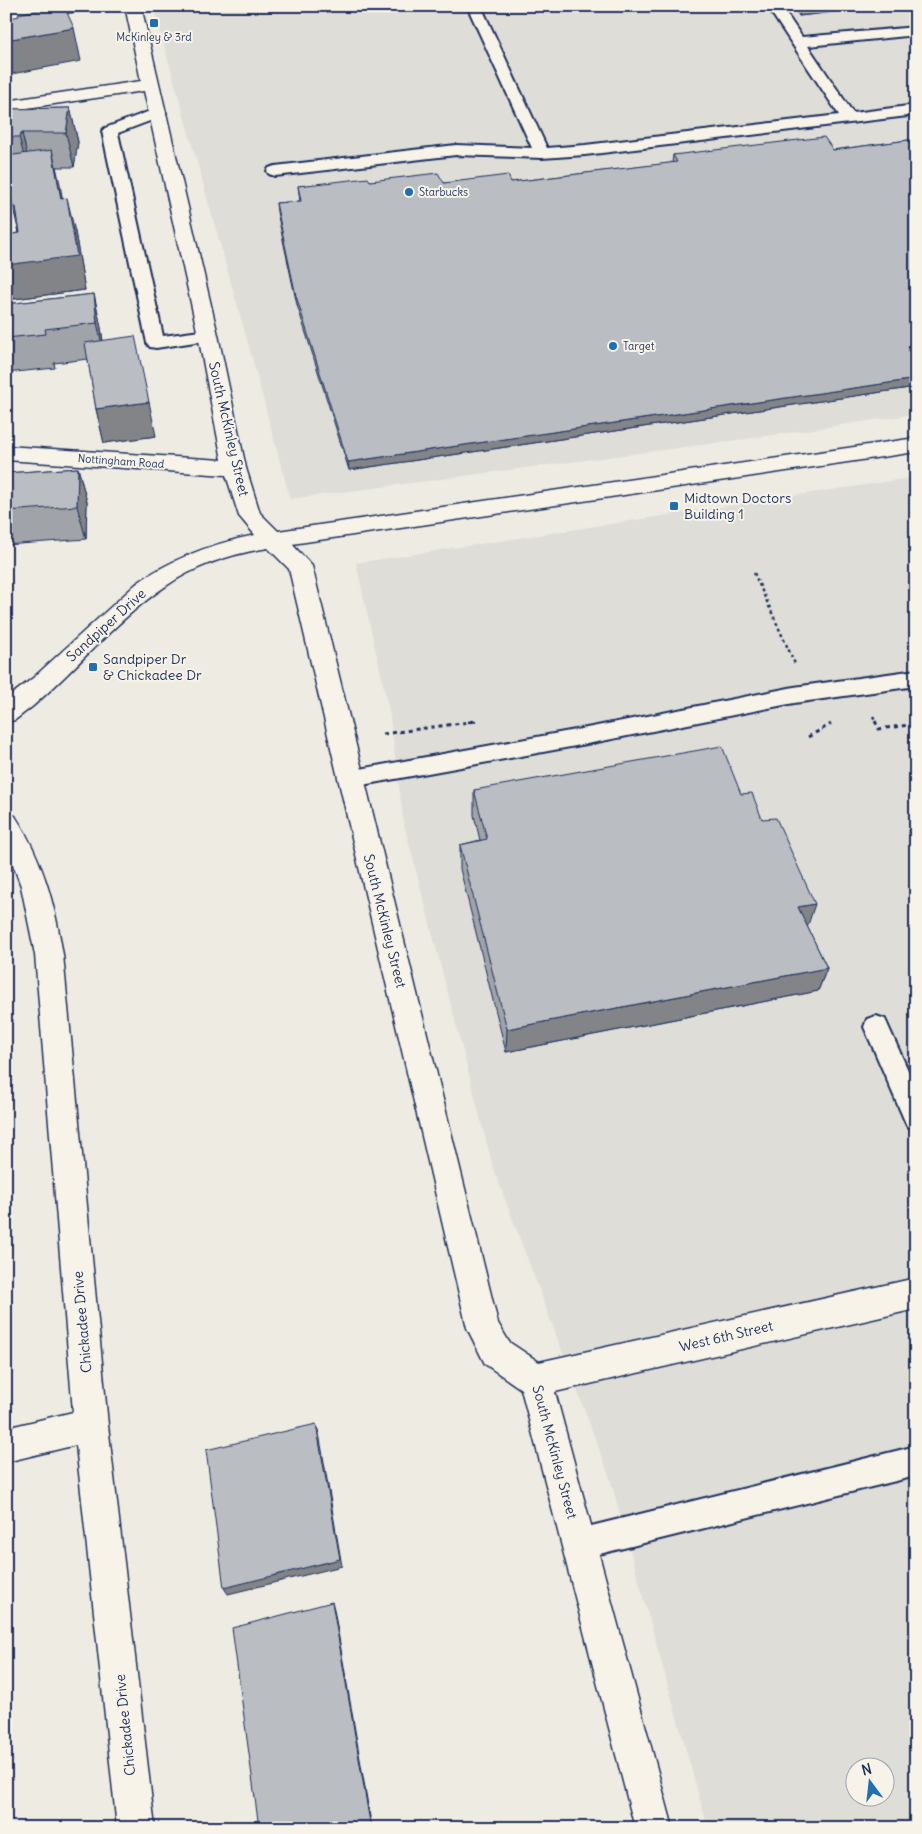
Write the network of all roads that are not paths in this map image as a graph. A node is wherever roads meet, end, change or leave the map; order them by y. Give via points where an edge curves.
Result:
1 (80, 6) edge
2 (133, 6) edge
3 (474, 6) edge
4 (774, 6) edge
5 (6, 14) edge
6 (916, 31) edge
7 (799, 42) junction
8 (150, 85) junction
9 (6, 106) edge
10 (916, 110) edge
11 (158, 113) junction
12 (849, 118) junction
13 (542, 153) junction
14 (275, 171) dead end
15 (208, 335) junction
16 (916, 445) edge
17 (6, 454) edge
18 (235, 468) junction
19 (274, 539) junction
20 (916, 678) edge
21 (6, 713) edge
22 (350, 778) junction
23 (6, 823) edge
24 (876, 1026) dead end
25 (916, 1118) edge
26 (916, 1293) edge
27 (535, 1378) junction
28 (91, 1424) junction
29 (6, 1445) edge
30 (916, 1461) edge
31 (579, 1544) junction
32 (136, 1828) edge
33 (654, 1828) edge

1 - 5 street
2 - 8 street, South McKinley Street
3 - 13 lane
4 - 7 lane
6 - 7 lane
7 - 12 lane
8 - 9 street
8 - 11 street, South McKinley Street
10 - 12 lane
11 - 15 street, South McKinley Street
11 - 15 lane via 110,131 156,343
12 - 13 lane
13 - 14 lane via 456,150
15 - 18 street, South McKinley Street
16 - 19 street, Sandpiper Drive
17 - 18 street, Nottingham Road
18 - 19 street, South McKinley Street via 250,516
19 - 21 street, Sandpiper Drive via 221,550 145,589
19 - 22 street, South McKinley Street via 300,566
20 - 22 lane via 748,702 512,750
22 - 27 street, South McKinley Street via 483,1328 497,1353
23 - 28 street, Chickadee Drive via 31,874 49,955
24 - 25 lane
26 - 27 street, West 6th Street
27 - 31 street, South McKinley Street
28 - 29 street
28 - 32 street, Chickadee Drive
30 - 31 lane
31 - 33 street, South McKinley Street

